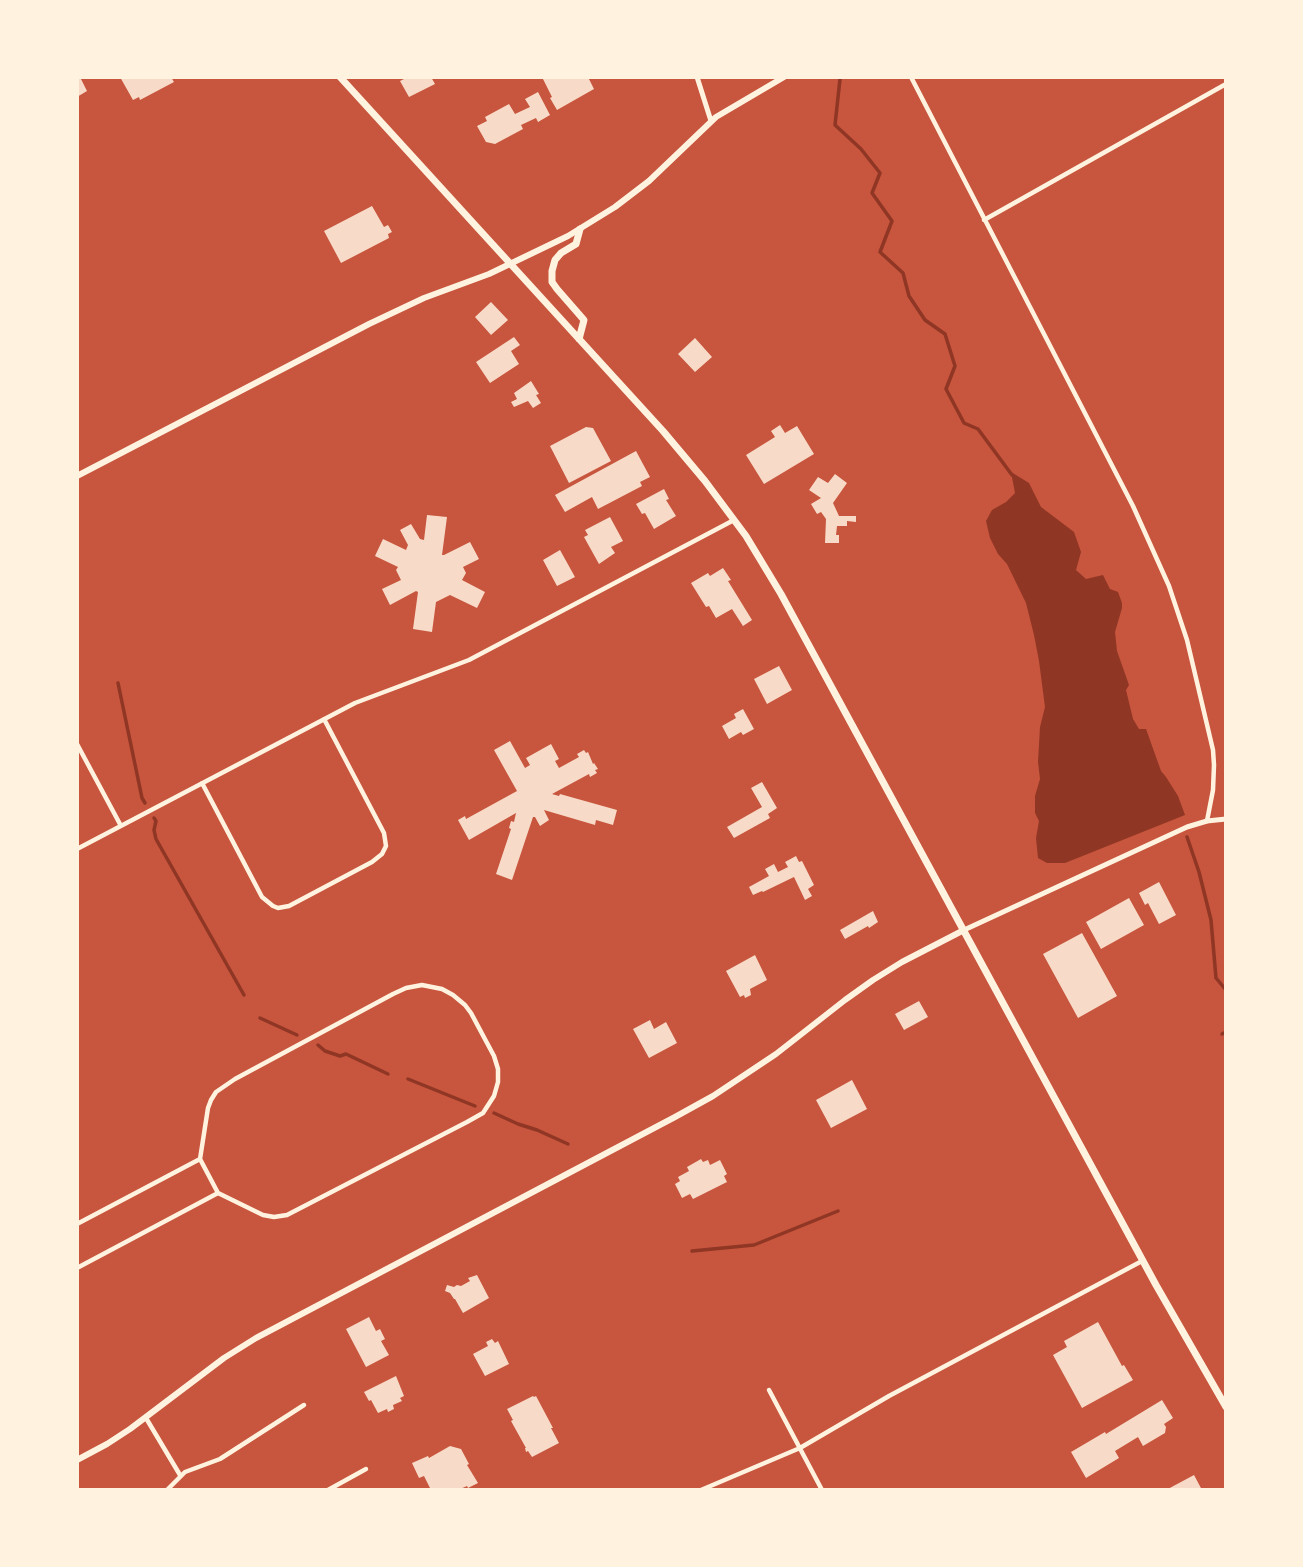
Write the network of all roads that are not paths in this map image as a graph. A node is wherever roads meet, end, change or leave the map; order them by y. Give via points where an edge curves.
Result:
1 (340, 77) edge
2 (697, 77) edge
3 (784, 77) edge
4 (911, 77) edge
5 (1226, 84) edge
6 (711, 121) junction
7 (984, 220) junction
8 (580, 229) junction
9 (511, 264) junction
10 (579, 340) junction
11 (77, 476) edge
12 (734, 519) junction
13 (324, 719) junction
14 (77, 744) edge
15 (202, 783) junction
16 (1226, 819) edge
17 (1207, 821) junction
18 (121, 826) junction
19 (77, 849) edge
20 (964, 930) junction
21 (200, 1159) junction
22 (218, 1193) junction
23 (77, 1224) edge
24 (1143, 1261) junction
25 (77, 1268) edge
26 (769, 1390) dead end
27 (304, 1405) dead end
28 (1226, 1406) edge
29 (146, 1418) junction
30 (800, 1448) junction
31 (77, 1460) edge
32 (366, 1469) dead end
33 (180, 1475) junction
34 (167, 1490) edge
35 (328, 1490) edge
36 (701, 1490) edge
37 (822, 1490) edge

1 - 9 main road
2 - 6 street
3 - 6 main road
4 - 7 street
5 - 7 street
6 - 8 main road via 649,181
7 - 17 street via 1133,506 1169,586 1213,750
8 - 9 main road
8 - 10 main road via 576,244 561,253 552,271 556,289 584,320
9 - 10 main road
9 - 11 main road via 387,315
10 - 12 main road via 680,450
12 - 13 street via 469,660
12 - 20 main road via 781,594
13 - 15 street
13 - 15 street via 386,838 386,846 382,854 289,906 269,904 259,892
14 - 18 street
15 - 18 street
16 - 17 street
17 - 20 street
18 - 19 street
20 - 24 main road
20 - 29 main road via 873,981 713,1096 256,1338
21 - 22 street
21 - 22 street via 209,1104 220,1089 400,991 422,985 446,990 465,1004 479,1027 494,1056 498,1076 494,1096 480,1115 287,1215 263,1215
21 - 23 street
22 - 25 street
24 - 28 main road
24 - 30 street
26 - 30 street
27 - 33 street via 226,1455
29 - 31 main road
29 - 33 street
30 - 36 street
30 - 37 street
32 - 35 street
33 - 34 street

